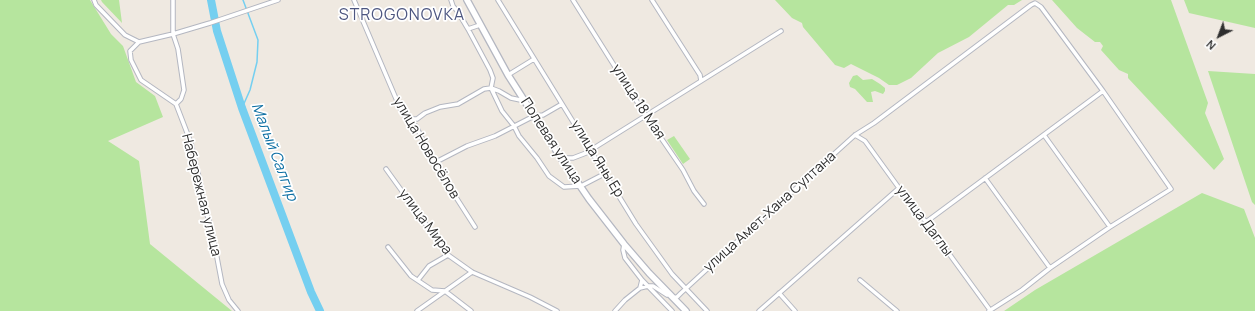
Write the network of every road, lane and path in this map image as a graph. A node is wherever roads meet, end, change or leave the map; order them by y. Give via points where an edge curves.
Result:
1 (94, 0) edge
2 (173, 0) edge
3 (278, 0) edge
4 (354, 0) edge
5 (451, 0) edge
6 (467, 0) edge
7 (498, 0) edge
8 (573, 0) edge
9 (652, 0) edge
10 (480, 25) junction
11 (468, 29) junction
12 (781, 31) dead end
13 (174, 34) junction
14 (139, 42) junction
15 (534, 59) junction
16 (508, 75) junction
17 (701, 81) junction
18 (491, 88) junction
19 (1103, 90) junction
20 (525, 101) junction
21 (176, 104) junction
22 (562, 104) junction
23 (534, 116) junction
24 (646, 116) junction
25 (408, 119) junction
26 (417, 119) junction
27 (416, 126) junction
28 (514, 126) junction
29 (855, 135) junction
30 (1044, 135) junction
31 (591, 149) junction
32 (561, 158) junction
33 (434, 163) junction
34 (386, 169) dead end
35 (606, 173) junction
36 (985, 178) junction
37 (581, 186) junction
38 (899, 188) junction
39 (704, 204) dead end
40 (926, 222) junction
41 (475, 227) dead end
42 (1110, 227) junction
43 (624, 244) junction
44 (388, 247) dead end
45 (448, 255) junction
46 (1050, 268) junction
47 (472, 272) junction
48 (418, 280) junction
49 (642, 280) junction
50 (860, 280) dead end
51 (648, 286) junction
52 (640, 288) junction
53 (686, 289) junction
54 (445, 291) junction
55 (779, 293) junction
56 (673, 298) junction
57 (238, 311) edge
58 (417, 311) edge
59 (471, 311) edge
60 (557, 311) edge
61 (615, 311) edge
62 (672, 311) edge
63 (686, 311) edge
64 (707, 311) edge
65 (759, 311) edge
66 (795, 311) edge
67 (897, 311) edge
68 (989, 311) edge

1 - 14 street via 125,35
2 - 13 street
3 - 13 street
4 - 25 street, улица Новосёлов via 400,108
5 - 11 street
6 - 10 main road, Полевая улица
7 - 15 street, улица Яны Ер
8 - 24 street, улица 18 Мая
9 - 17 street via 700,75
10 - 11 street
10 - 16 main road, Полевая улица
11 - 18 street via 490,70
12 - 17 street
13 - 14 street
13 - 21 street via 184,90
14 - 21 street via 130,51 131,60 141,80
15 - 16 street
15 - 22 street, улица Яны Ер
16 - 20 main road, Полевая улица
17 - 24 street
18 - 20 street via 511,98
18 - 26 street via 484,89 458,104 425,113
18 - 28 street via 502,111
19 - 29 street, улица Амет-Хана Султана via 1041,7 1035,3
19 - 30 street
19 - 42 street via 1171,189
20 - 23 main road, Полевая улица
21 - 57 street, Набережная улица via 191,143 220,275 229,300
22 - 23 street via 543,115
22 - 31 street, улица Яны Ер
23 - 28 street
23 - 32 main road, Полевая улица
24 - 31 street
24 - 39 street, улица 18 Мая
25 - 26 street
25 - 27 street, улица Новосёлов
26 - 27 street
27 - 33 street, улица Новосёлов
28 - 33 street
28 - 37 street via 518,136 549,176 564,187
29 - 38 street, улица Даглы via 866,141
29 - 53 street, улица Амет-Хана Султана
30 - 36 street
30 - 42 street
31 - 32 street via 580,156
31 - 35 street, улица Яны Ер
32 - 37 main road, Полевая улица
33 - 41 street, улица Новосёлов
34 - 45 street, улица Мира
35 - 37 street
35 - 53 street, улица Яны Ер via 636,224
36 - 40 street
36 - 46 street
37 - 43 main road, Полевая улица
38 - 40 street, улица Даглы
38 - 55 street
40 - 68 street, улица Даглы
42 - 46 street
43 - 49 street via 625,258
43 - 56 main road, Полевая улица
44 - 48 street via 411,276
45 - 47 street, улица Мира
45 - 48 street via 429,266
46 - 68 street
47 - 54 street
47 - 60 street, улица Мира
48 - 54 street via 432,290
49 - 51 street
49 - 52 street
50 - 67 street
51 - 52 street
51 - 56 street via 653,286
51 - 62 street
52 - 61 street
53 - 56 street, улица Амет-Хана Султана
53 - 64 street, улица Яны Ер
54 - 58 street
54 - 59 street
55 - 65 street
55 - 66 street
56 - 63 main road, Полевая улица

